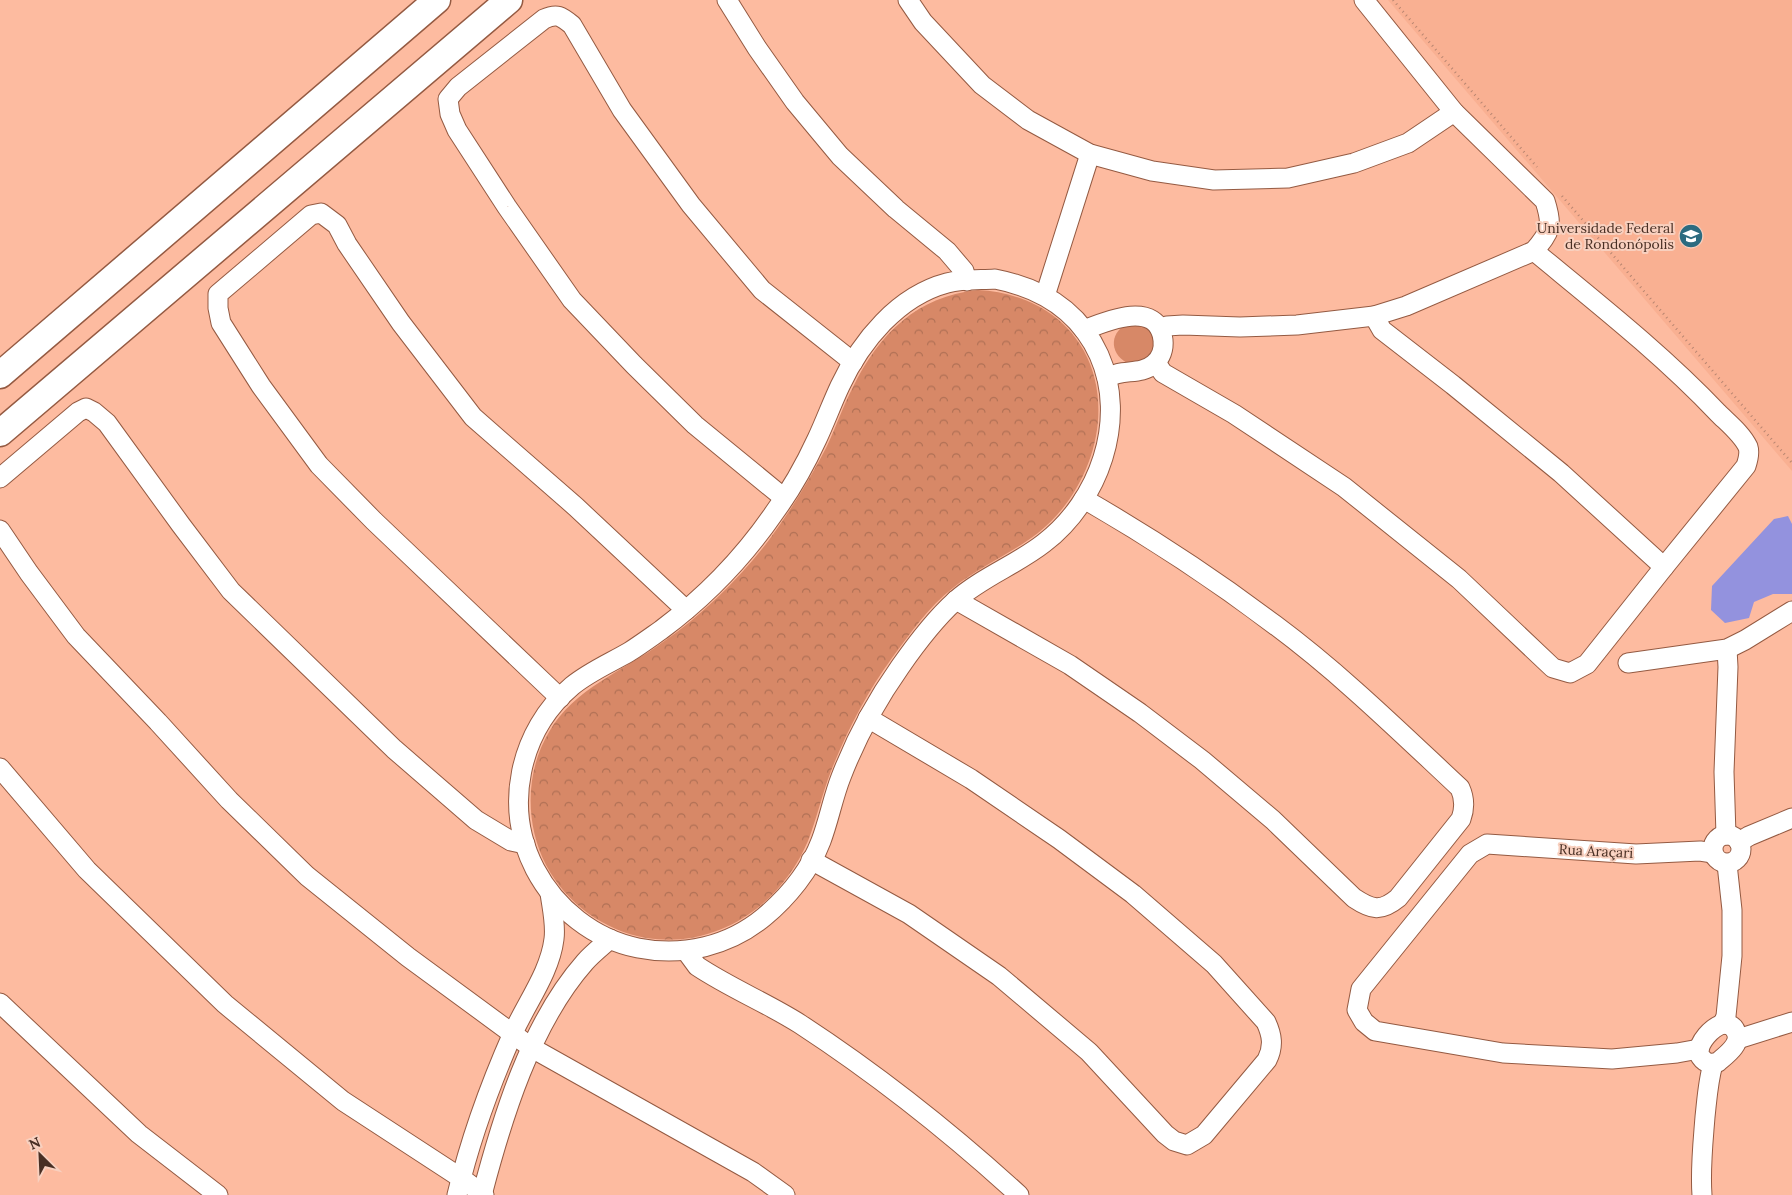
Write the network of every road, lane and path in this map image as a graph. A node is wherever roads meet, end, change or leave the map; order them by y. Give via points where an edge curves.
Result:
1 (437, 0) edge
2 (509, 0) edge
3 (727, 0) edge
4 (908, 0) edge
5 (1364, 0) edge
6 (1393, 0) edge
7 (1454, 112) junction
8 (1090, 154) junction
9 (1541, 172) dead end
10 (1560, 194) dead end
11 (1534, 251) junction
12 (967, 281) junction
13 (1045, 296) junction
14 (1374, 316) junction
15 (1160, 329) junction
16 (1084, 330) junction
17 (852, 362) junction
18 (1156, 363) junction
19 (0, 375) edge
20 (1107, 378) junction
21 (0, 433) edge
22 (1792, 463) edge
23 (0, 478) edge
24 (784, 498) junction
25 (1084, 499) junction
26 (0, 530) edge
27 (1664, 567) junction
28 (956, 600) junction
29 (686, 610) junction
30 (1792, 611) edge
31 (1727, 649) junction
32 (1628, 663) dead end
33 (560, 698) junction
34 (868, 718) junction
35 (0, 768) edge
36 (1792, 818) edge
37 (1732, 839) junction
38 (525, 844) junction
39 (1720, 858) junction
40 (811, 860) junction
41 (550, 893) junction
42 (610, 939) junction
43 (686, 950) junction
44 (0, 1003) edge
45 (1792, 1022) edge
46 (1723, 1024) junction
47 (513, 1033) junction
48 (1738, 1039) junction
49 (532, 1048) junction
50 (1699, 1049) junction
51 (1714, 1064) junction
52 (459, 1186) edge
53 (218, 1195) edge
54 (482, 1195) edge
55 (785, 1195) edge
56 (1019, 1195) edge
57 (1702, 1195) edge

1 - 19 street
2 - 21 street
3 - 12 street via 790,94 840,156 947,251 964,271
4 - 8 street via 982,86 1028,120
5 - 7 street
6 - 9 path
7 - 8 street via 1408,143 1354,163 1288,178 1214,180 1152,171
7 - 11 street via 1545,201 1550,227
8 - 13 street
10 - 22 path
11 - 14 street via 1406,306
11 - 27 street via 1698,392 1748,448 1746,466
12 - 13 street via 995,279
12 - 17 street via 942,284 910,300 880,326
13 - 16 street via 1073,317
14 - 15 street via 1298,325 1183,325
14 - 27 street via 1382,330 1561,473
15 - 16 street via 1146,318 1121,316
15 - 18 street via 1164,346
16 - 20 street via 1102,361
17 - 24 street via 806,460
17 - 24 street via 762,290 690,206 622,110 572,25 561,17 552,15 544,19 458,87 448,99 457,130 572,300 695,425
18 - 20 street via 1140,371 1121,371
18 - 27 street via 1163,373 1234,414 1344,487 1459,579 1553,668 1570,673 1587,664
20 - 25 street via 1109,432 1098,471
23 - 38 street via 78,412 86,408 94,412 107,423 231,591 381,736 476,820 511,841
24 - 29 street via 735,562
25 - 28 street via 1043,544
25 - 28 street via 1172,552 1276,625 1363,698 1460,788 1464,796 1461,819 1388,906 1365,905 1354,898 1266,814 1140,712 1070,665
26 - 47 street via 76,636 229,800 307,876 408,957
28 - 34 street via 900,668
29 - 33 street via 631,650 575,684
29 - 33 street via 473,417 401,323 337,225 321,212 311,215 218,294 221,323 261,386 319,465 374,522
30 - 31 street
31 - 32 street
31 - 37 street via 1724,772
33 - 38 street via 533,736 521,771 519,808
34 - 40 street via 841,777 821,841
34 - 40 street via 1059,838 1133,894 1214,964 1266,1022 1271,1032 1271,1052 1204,1135 1188,1145 1174,1141 1089,1052 999,976 909,914
35 - 52 street via 86,870 225,1004 343,1101
36 - 37 street via 1749,836
37 - 39 street via 1741,847 1739,856 1732,862
38 - 41 street via 531,862
39 - 46 street via 1732,910 1732,956
39 - 50 street, Rua Araçari via 1700,851 1636,854 1487,844 1470,854 1361,989 1357,1010 1375,1031 1503,1053 1612,1059
40 - 43 street via 792,889 755,924 723,942
41 - 42 street via 577,919
41 - 47 street via 554,938 550,956
42 - 43 street via 647,950
42 - 49 street via 586,961 565,988
43 - 56 street via 697,966 798,1023 880,1078 965,1145
44 - 53 street via 139,1134
45 - 48 street
46 - 48 street via 1732,1026
46 - 50 street via 1703,1040
47 - 49 street
47 - 52 street via 482,1113
48 - 51 street via 1734,1047
49 - 54 street via 504,1121
49 - 55 street via 745,1167
50 - 51 street via 1704,1061
51 - 57 street via 1710,1073 1700,1171
52 - 54 street

